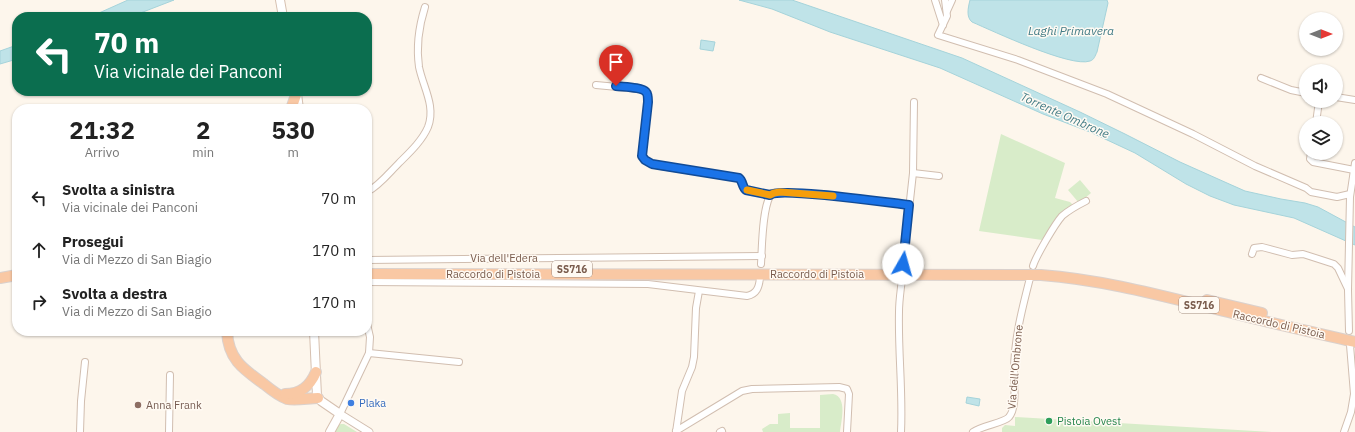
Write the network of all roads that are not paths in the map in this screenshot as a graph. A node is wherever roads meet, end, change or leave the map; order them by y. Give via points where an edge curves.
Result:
1 (280, 0) edge
2 (935, 0) edge
3 (944, 0) edge
4 (952, 0) edge
5 (426, 7) dead end
6 (947, 11) junction
7 (282, 12) edge
8 (943, 25) junction
9 (1261, 78) dead end
10 (596, 85) dead end
11 (1299, 92) edge
12 (1343, 98) edge
13 (1355, 100) edge
14 (914, 102) dead end
15 (1311, 160) edge
16 (1355, 162) edge
17 (1354, 170) junction
18 (913, 173) junction
19 (939, 176) dead end
20 (372, 188) edge
21 (770, 195) junction
22 (1350, 196) junction
23 (1086, 201) dead end
24 (909, 205) junction
25 (1252, 254) dead end
26 (762, 256) junction
27 (372, 260) edge
28 (761, 264) dead end
29 (903, 264) dead end
30 (1033, 266) dead end
31 (372, 268) edge
32 (372, 274) edge
33 (12, 276) edge
34 (0, 278) edge
35 (760, 278) dead end
36 (902, 278) dead end
37 (1030, 278) dead end
38 (372, 282) edge
39 (12, 283) edge
40 (0, 285) edge
41 (1348, 290) junction
42 (699, 291) junction
43 (227, 336) edge
44 (314, 336) edge
45 (370, 336) edge
46 (1352, 339) edge
47 (368, 353) junction
48 (85, 362) dead end
49 (459, 362) dead end
50 (316, 372) junction
51 (170, 375) dead end
52 (304, 389) junction
53 (277, 394) junction
54 (318, 396) junction
55 (340, 414) junction
56 (80, 432) edge
57 (169, 432) edge
58 (330, 432) edge
59 (369, 432) edge
60 (676, 432) edge
61 (847, 432) edge
62 (901, 432) edge
63 (973, 432) edge
64 (1344, 432) edge

1 - 7 main road
2 - 8 street
3 - 6 street
4 - 6 street
5 - 20 street via 419,27 418,53 420,70 429,99 428,127 407,155
6 - 8 street
8 - 22 street via 938,35 1018,60 1107,94 1311,192 1337,197
9 - 11 street
10 - 21 street via 639,89 646,92 648,102 642,153 645,160 660,166 739,178 746,190
12 - 13 street
14 - 18 street
15 - 17 street
16 - 17 street
17 - 22 street
18 - 19 street
18 - 24 street
21 - 24 street via 780,192 812,194
21 - 26 street via 764,224
22 - 41 street
23 - 30 street via 1069,210 1060,219
24 - 29 street
25 - 41 street via 1254,248 1262,247 1292,255 1303,254 1334,264
26 - 27 street, Via dell'Edera
26 - 28 street
31 - 46 highway, Raccordo di Pistoia / SS716 via 1042,269 1092,274 1164,290
32 - 46 highway, Raccordo di Pistoia / SS716 via 1041,275 1091,280
33 - 34 highway
35 - 42 street via 757,290 749,295
36 - 62 street via 899,313
37 - 63 street, Via dell'Ombrone via 1016,342 1012,412 1009,418
38 - 42 street via 648,284
39 - 40 highway
41 - 46 street
42 - 60 street via 694,358 682,391
43 - 53 highway via 237,362
44 - 50 main road
45 - 47 street
46 - 64 street via 1354,399
47 - 49 street
47 - 55 street
48 - 56 street via 80,401
50 - 52 highway
50 - 54 main road
51 - 57 street
52 - 53 highway via 291,394
52 - 54 highway via 312,390
53 - 54 highway via 288,399
54 - 55 main road
55 - 58 main road
55 - 59 street
60 - 61 street via 742,391 839,387 850,394

